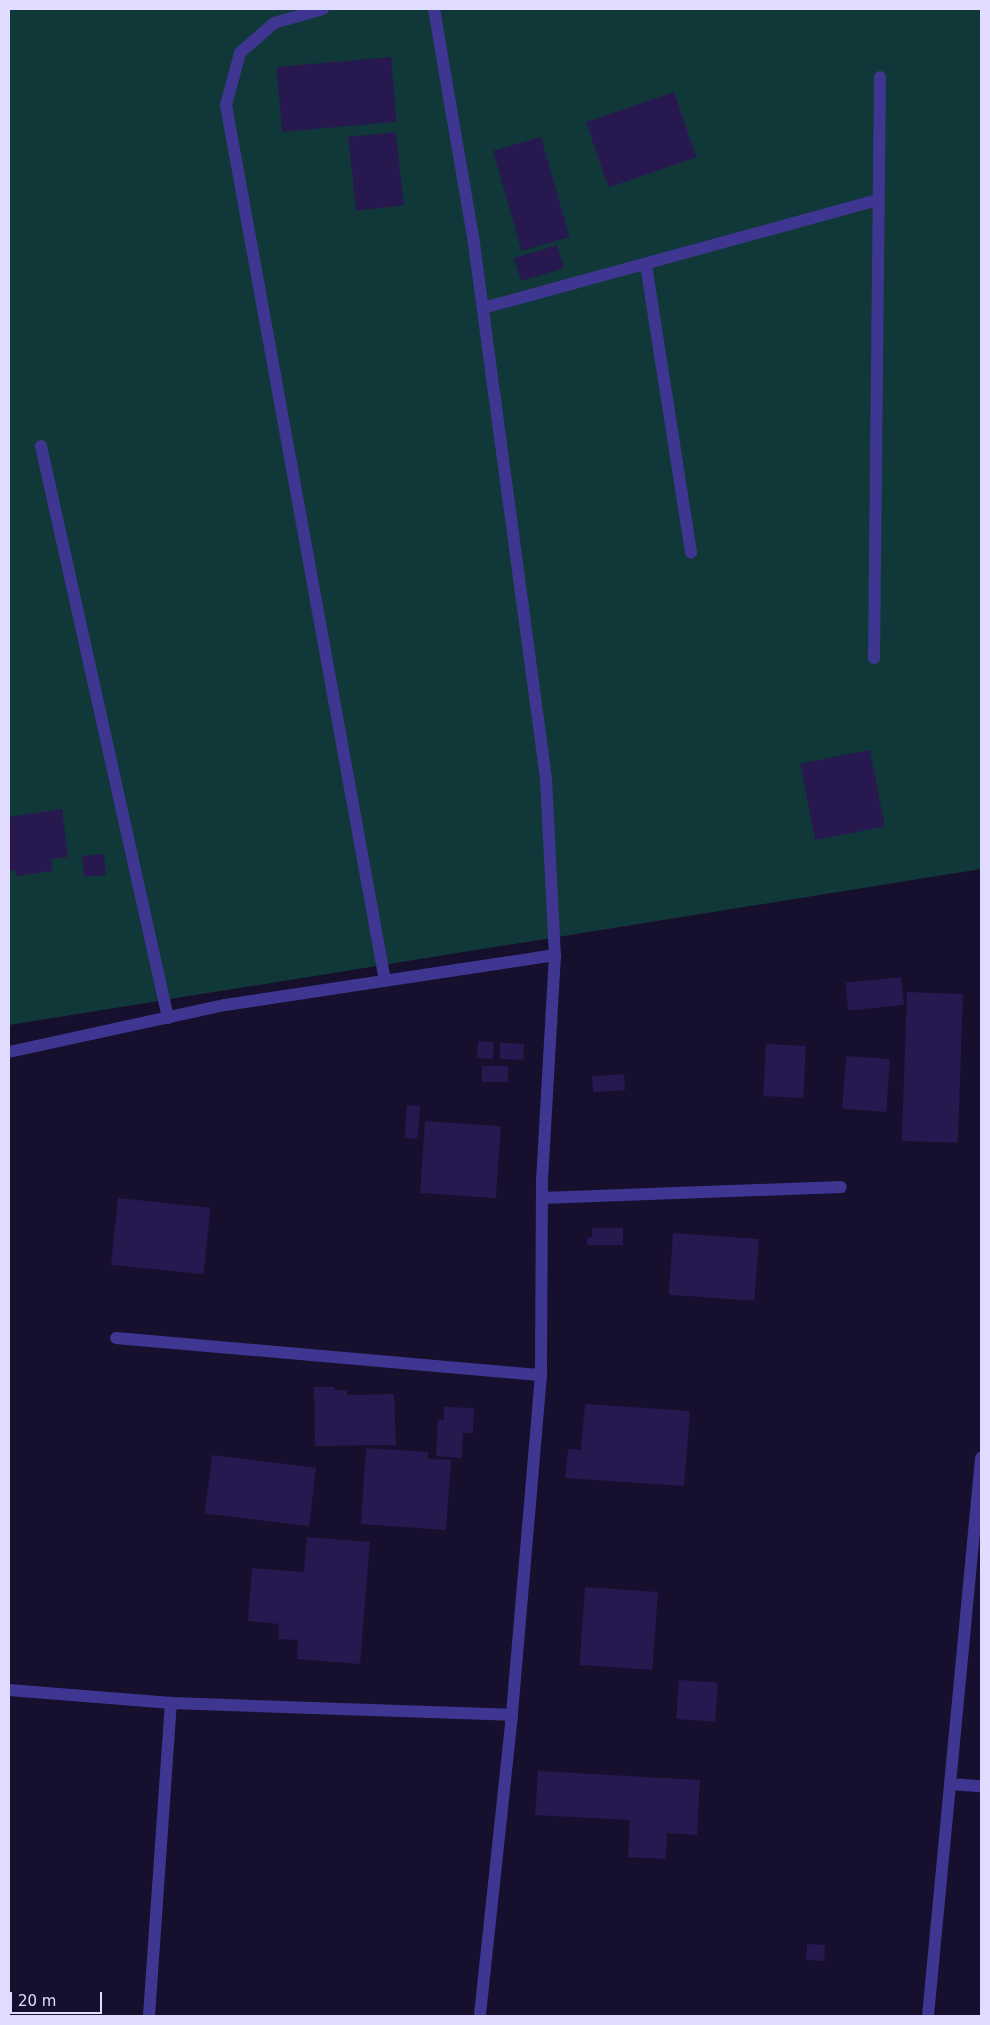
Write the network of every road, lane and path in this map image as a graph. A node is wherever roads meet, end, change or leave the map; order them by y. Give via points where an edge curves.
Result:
1 (323, 9) edge
2 (434, 9) edge
3 (880, 77) dead end
4 (879, 200) junction
5 (646, 265) junction
6 (483, 308) junction
7 (41, 446) dead end
8 (691, 553) dead end
9 (874, 658) dead end
10 (555, 955) junction
11 (385, 981) junction
12 (168, 1018) junction
13 (9, 1052) edge
14 (841, 1187) dead end
15 (542, 1198) junction
16 (116, 1338) dead end
17 (541, 1375) junction
18 (981, 1458) edge
19 (9, 1690) edge
20 (171, 1703) junction
21 (512, 1715) junction
22 (950, 1784) junction
23 (981, 1786) edge
24 (149, 2016) edge
25 (480, 2016) edge
26 (928, 2016) edge

1 - 11 street via 274,23 240,53 226,105
2 - 6 street
3 - 4 street
4 - 5 street
4 - 9 street
5 - 6 street
5 - 8 street
6 - 10 street via 546,779
7 - 12 street
10 - 11 street
10 - 15 street
11 - 12 street via 225,1004
12 - 13 street
14 - 15 street
15 - 17 street
16 - 17 street
17 - 21 street
18 - 22 street
19 - 20 street
20 - 21 street
20 - 24 street
21 - 25 street
22 - 23 street
22 - 26 street

